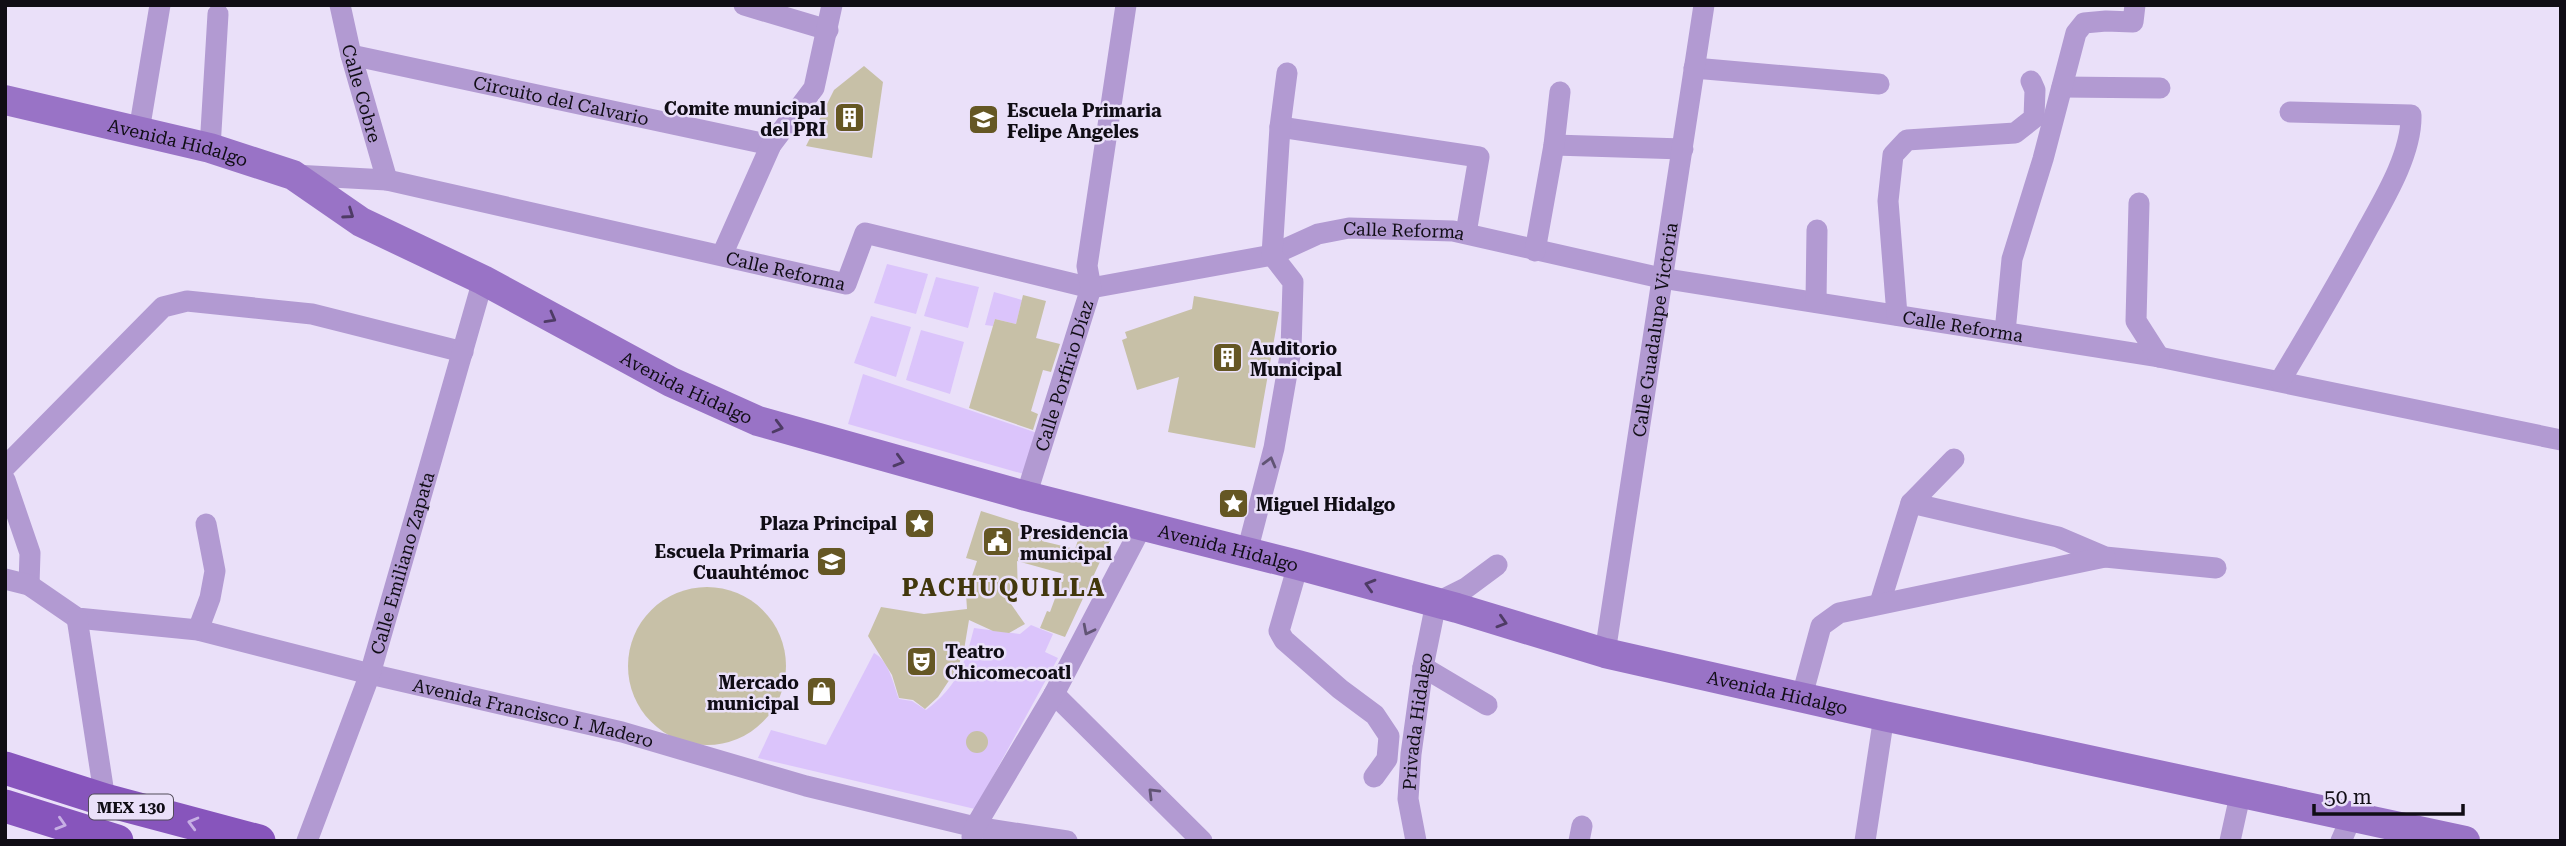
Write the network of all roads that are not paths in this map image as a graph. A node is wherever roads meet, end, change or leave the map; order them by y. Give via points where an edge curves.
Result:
1 (160, 5) edge
2 (340, 5) edge
3 (744, 5) edge
4 (832, 5) edge
5 (1126, 5) edge
6 (1704, 5) edge
7 (2135, 5) edge
8 (218, 14) dead end
9 (828, 30) junction
10 (351, 55) junction
11 (1694, 68) junction
12 (1287, 73) dead end
13 (2031, 81) dead end
14 (1879, 84) dead end
15 (2062, 88) junction
16 (2160, 88) dead end
17 (1560, 92) dead end
18 (5, 100) edge
19 (2290, 112) dead end
20 (1280, 127) junction
21 (139, 131) junction
22 (771, 145) junction
23 (1555, 145) junction
24 (210, 148) junction
25 (1683, 149) junction
26 (293, 175) junction
27 (387, 180) junction
28 (2139, 203) dead end
29 (1816, 230) dead end
30 (1466, 233) junction
31 (1535, 251) junction
32 (722, 255) junction
33 (1272, 255) junction
34 (1661, 278) junction
35 (483, 281) junction
36 (1091, 288) junction
37 (1816, 302) junction
38 (1897, 315) junction
39 (2005, 332) junction
40 (463, 352) junction
41 (2159, 357) junction
42 (2280, 381) junction
43 (2561, 440) edge
44 (1954, 459) dead end
45 (5, 467) edge
46 (5, 480) edge
47 (1026, 496) junction
48 (1911, 503) junction
49 (206, 524) dead end
50 (1142, 526) junction
51 (1247, 552) junction
52 (2105, 558) junction
53 (1298, 565) junction
54 (1497, 565) dead end
55 (2216, 568) dead end
56 (5, 579) edge
57 (29, 585) junction
58 (1436, 603) junction
59 (1880, 603) junction
60 (77, 618) junction
61 (198, 630) junction
62 (1605, 653) junction
63 (1423, 667) junction
64 (370, 674) junction
65 (1054, 694) junction
66 (1802, 696) junction
67 (1487, 705) dead end
68 (1884, 716) junction
69 (5, 768) edge
70 (1374, 777) dead end
71 (2241, 791) junction
72 (105, 800) junction
73 (5, 806) edge
74 (2346, 829) edge
75 (973, 834) edge
76 (117, 841) edge
77 (259, 841) edge
78 (307, 841) edge
79 (1067, 841) edge
80 (1202, 841) edge
81 (1416, 841) edge
82 (1865, 841) edge
83 (2230, 841) edge
84 (2465, 841) edge

1 - 21 street
2 - 10 street, Calle Cobre
3 - 9 street
4 - 9 street
5 - 36 street, Calle Porfirio Díaz via 1087,266
6 - 11 street, Calle Guadalupe Victoria
7 - 15 street via 2133,22 2084,23 2076,33
8 - 24 street
9 - 22 street via 814,88
10 - 22 street, Circuito del Calvario
10 - 27 street, Calle Cobre
11 - 14 street
11 - 25 street, Calle Guadalupe Victoria
12 - 20 street
13 - 38 street via 2034,118 2015,133 1907,140 1894,155 1888,201
15 - 16 street
15 - 39 street via 2012,260
17 - 23 street
18 - 21 street, Avenida Hidalgo
19 - 42 street via 2411,115 2411,130 2391,186
20 - 30 street via 1479,157
20 - 33 street
21 - 24 street, Avenida Hidalgo
22 - 32 street
23 - 25 street
23 - 31 street
24 - 26 street, Avenida Hidalgo
25 - 34 street, Calle Guadalupe Victoria
26 - 27 street, Calle Reforma
26 -> 35 street, Avenida Hidalgo via 361,222
27 - 32 street, Calle Reforma
28 - 41 street via 2136,321
29 - 37 street
30 - 31 street, Calle Reforma
30 - 33 street, Calle Reforma via 1349,228 1318,233
31 - 34 street, Calle Reforma
32 - 36 street, Calle Reforma via 846,284 865,233
33 - 36 street, Calle Reforma
51 -> 33 street via 1274,447 1291,350 1293,282
34 - 37 street, Calle Reforma
34 - 62 street, Calle Guadalupe Victoria
35 - 40 street, Calle Emiliano Zapata
35 -> 47 street, Avenida Hidalgo via 659,375 758,421
36 - 47 street, Calle Porfirio Díaz
37 - 38 street, Calle Reforma
38 - 39 street, Calle Reforma
39 - 41 street, Calle Reforma
40 - 45 street via 312,314 187,302 163,307
40 - 64 street, Calle Emiliano Zapata
41 - 42 street, Calle Reforma
42 - 43 street, Calle Reforma
44 - 48 street
46 - 57 street via 30,553
47 - 50 street, Avenida Hidalgo
48 - 52 street via 2058,537
48 - 59 street
49 - 61 street via 215,571
50 - 51 street, Avenida Hidalgo
50 -> 65 street
51 - 53 street, Avenida Hidalgo
52 - 55 street
52 - 59 street
58 -> 53 street, Avenida Hidalgo
53 - 70 street via 1279,631 1340,690 1375,715 1389,736 1387,759
54 - 58 street
56 - 57 street, Avenida Francisco I. Madero
57 - 60 street, Avenida Francisco I. Madero
58 -> 62 street, Avenida Hidalgo
58 - 63 street, Privada Hidalgo
59 - 66 street via 1839,613 1821,626
60 - 61 street, Avenida Francisco I. Madero
60 - 72 street
61 - 64 street, Avenida Francisco I. Madero
62 - 66 street, Avenida Hidalgo
63 - 67 street
63 - 81 street, Privada Hidalgo via 1408,799
64 - 75 street, Avenida Francisco I. Madero via 622,732
64 - 78 street, Calle Emiliano Zapata
65 - 75 street
80 -> 65 street
66 - 68 street, Avenida Hidalgo
68 - 71 street, Avenida Hidalgo
68 - 82 street
69 - 72 main road, MEX 130
71 - 74 street, Avenida Hidalgo
71 - 83 street
77 -> 72 main road, MEX 130
73 -> 76 main road, MEX 130
74 - 84 street, Avenida Hidalgo
75 - 79 street, Avenida Francisco I. Madero

